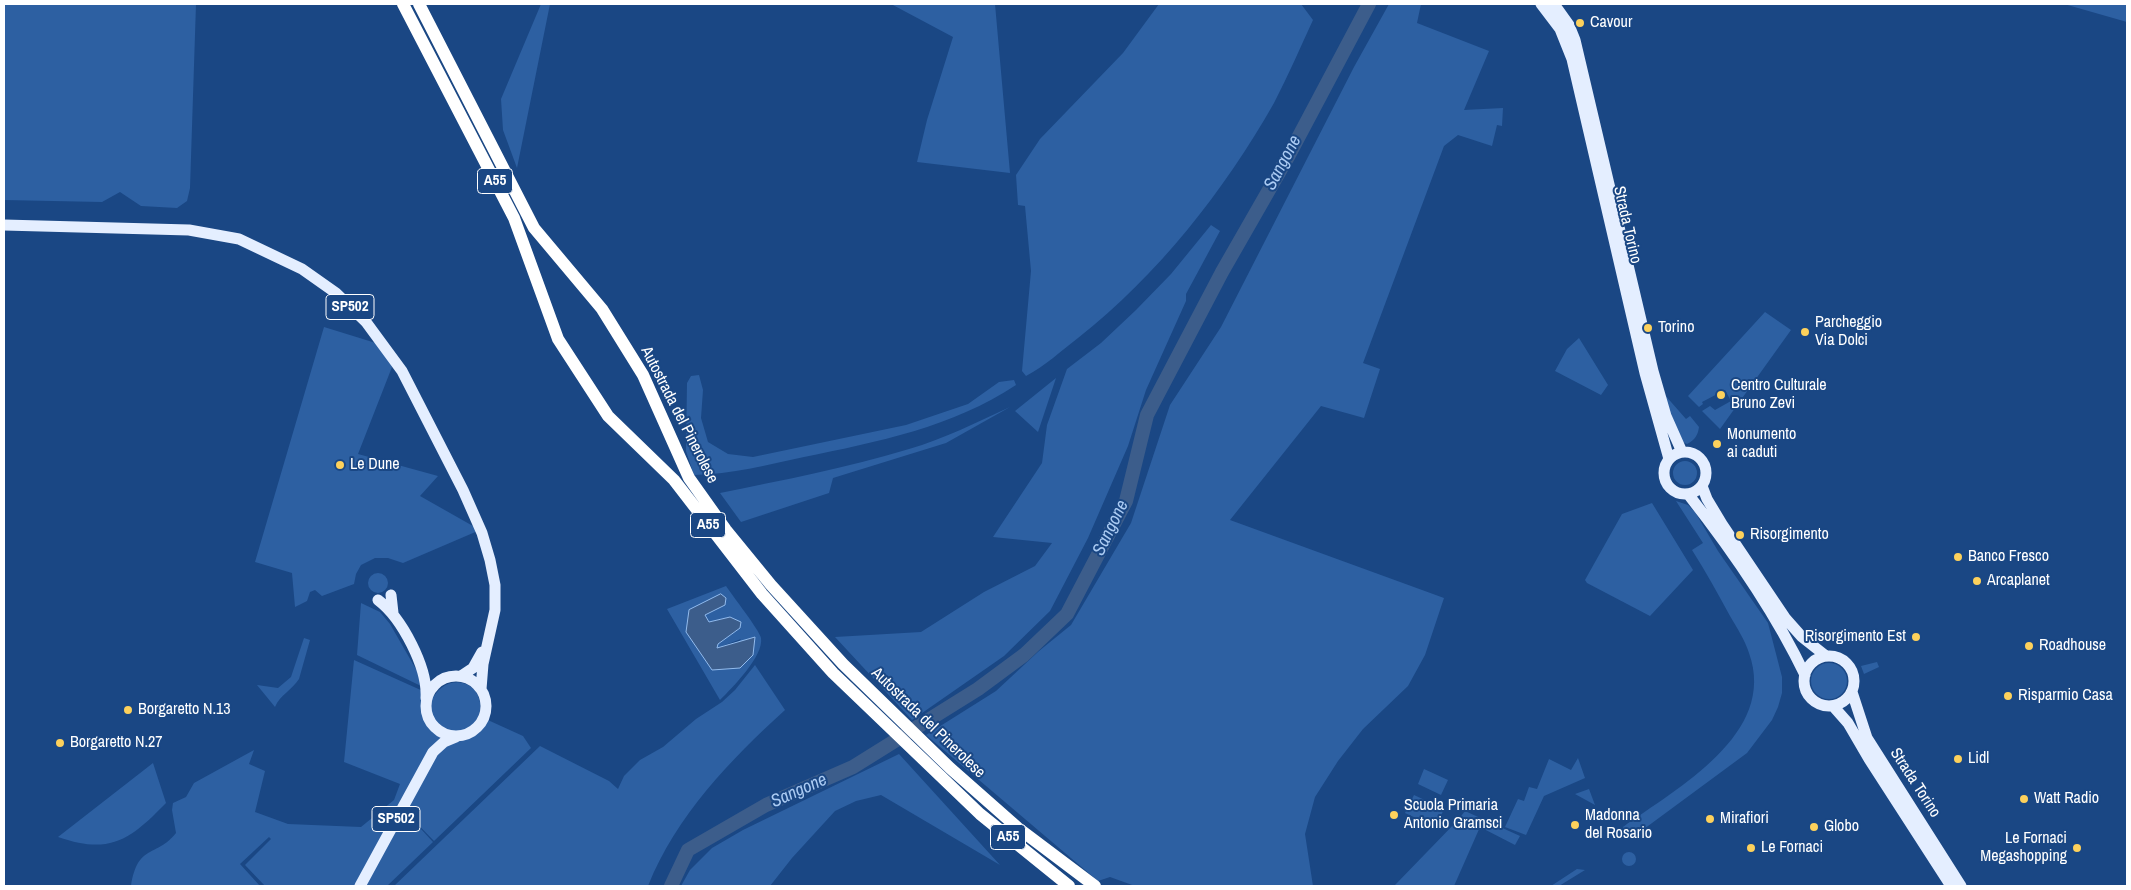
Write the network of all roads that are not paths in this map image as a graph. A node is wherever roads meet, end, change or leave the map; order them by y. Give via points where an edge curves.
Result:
1 (403, 4) edge
2 (419, 4) edge
3 (1541, 4) edge
4 (1554, 4) edge
5 (4, 225) edge
6 (1682, 452) junction
7 (1669, 459) junction
8 (1702, 486) junction
9 (1688, 494) junction
10 (391, 595) dead end
11 (378, 600) dead end
12 (394, 615) junction
13 (491, 635) junction
14 (1826, 656) junction
15 (421, 663) junction
16 (1805, 675) junction
17 (461, 676) junction
18 (445, 678) junction
19 (481, 689) junction
20 (1852, 692) junction
21 (426, 700) junction
22 (1834, 706) junction
23 (430, 722) junction
24 (456, 737) junction
25 (433, 752) junction
26 (360, 886) edge
27 (1069, 886) edge
28 (1094, 886) edge
29 (1951, 886) edge
30 (1961, 886) edge

1 - 27 highway, Autostrada del Pinerolese / A55 via 514,218 558,339 599,406 669,474 762,594 833,673 980,814
2 - 28 highway, Autostrada del Pinerolese / A55 via 534,228 602,309 643,375 689,478 726,530 843,664 950,768 1011,822
3 - 7 main road, Strada Torino via 1560,29 1572,58 1644,373
4 - 6 main road, Strada Torino via 1569,25 1579,51 1653,371 1666,416
5 - 13 main road, SP502 via 214,233 268,251 302,269 336,293 366,322 402,371 472,508 495,585
6 - 7 main road
6 - 8 main road via 1695,454 1702,460 1706,473
7 - 9 main road via 1664,468 1666,483 1678,493
8 - 9 main road
8 - 14 main road via 1722,524 1786,618 1802,637
9 - 16 main road via 1717,531 1771,613
10 - 12 main road
11 - 12 main road
12 - 15 main road
13 - 17 main road, SP502 via 477,663
13 - 19 main road, SP502 via 483,664
14 - 16 main road via 1812,662
14 - 20 main road via 1842,659 1851,667 1855,684
15 - 18 main road
15 - 21 main road via 426,681
16 - 22 main road via 1805,688 1811,698 1823,706
17 - 18 main road
17 - 19 main road via 469,678
18 - 21 main road via 435,684
19 - 24 main road, SP502 via 486,704 483,720 472,732
20 - 22 main road via 1844,702
20 - 30 main road, Strada Torino via 1867,738
21 - 23 main road
22 - 29 main road, Strada Torino
23 - 24 main road via 438,731
23 - 25 main road via 434,732
24 - 25 main road, SP502
25 - 26 main road, SP502

